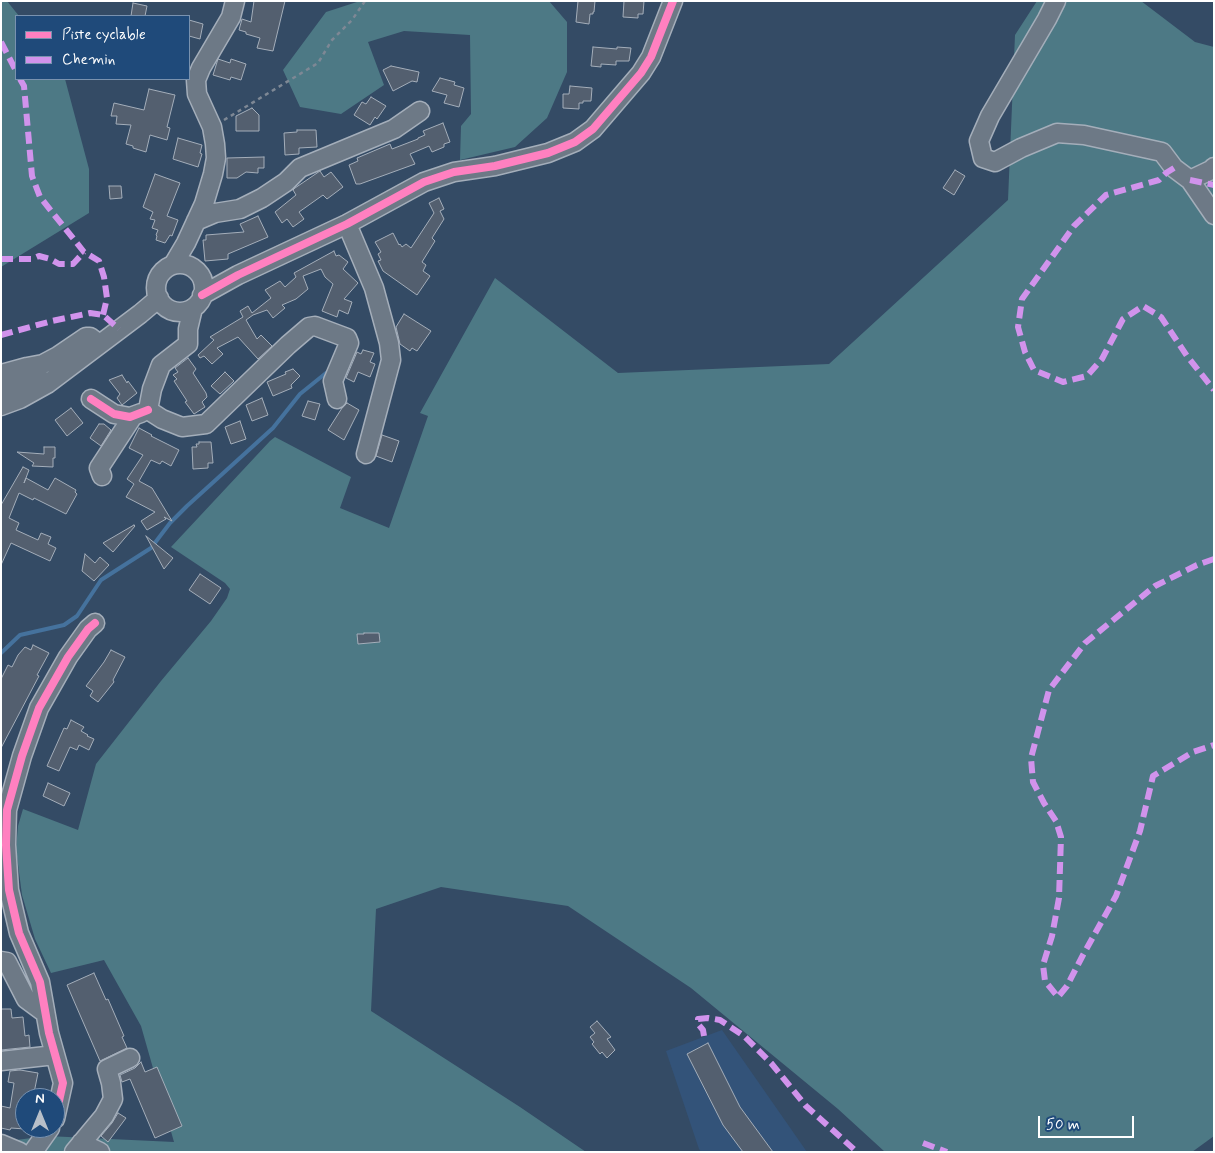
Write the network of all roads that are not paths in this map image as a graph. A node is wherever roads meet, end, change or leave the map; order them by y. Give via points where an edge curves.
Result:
1 (235, 1) edge
2 (673, 1) edge
3 (1056, 1) edge
4 (420, 111) dead end
5 (1214, 168) edge
6 (1190, 180) junction
7 (1214, 216) edge
8 (196, 221) junction
9 (347, 224) junction
10 (187, 269) junction
11 (238, 275) junction
12 (158, 298) junction
13 (186, 306) junction
14 (140, 314) junction
15 (97, 346) junction
16 (1, 374) edge
17 (47, 384) junction
18 (1, 387) edge
19 (90, 399) dead end
20 (337, 399) dead end
21 (1, 406) edge
22 (141, 413) junction
23 (366, 454) dead end
24 (102, 476) dead end
25 (95, 623) dead end
26 (1, 961) edge
27 (45, 1013) junction
28 (55, 1055) junction
29 (130, 1058) dead end
30 (1, 1061) edge
31 (62, 1088) edge
32 (43, 1138) edge
33 (1, 1144) edge
34 (77, 1148) edge
35 (20, 1152) edge
36 (33, 1152) edge
37 (100, 1152) edge

1 - 8 street via 231,17 196,80 197,94 212,127 216,158
2 - 9 street via 651,57 641,73 593,129 575,142 514,162 439,176
3 - 6 street via 1048,20 990,116 979,141 983,158 995,162 1057,133 1084,135 1162,152 1174,168
4 - 8 street via 394,129 300,168 286,182 240,209 214,213
5 - 6 street
6 - 7 street
8 - 10 street via 186,243
9 - 11 street
9 - 23 street via 374,288 389,343 390,360
10 - 11 street via 214,277
10 - 12 street via 167,268 162,272 156,284
10 - 13 street via 204,288
11 - 13 street
12 - 13 street via 166,307
12 - 14 street
13 - 14 street
13 - 22 street via 188,344 161,365
14 - 15 street
15 - 16 street via 94,340 86,337 43,364
15 - 17 street
17 - 18 street via 37,379
17 - 21 street
19 - 22 street via 114,414 130,418
20 - 22 street via 333,381 349,342 347,338 314,326 288,345 206,424 182,427
22 - 24 street via 99,468
25 - 27 street via 68,657 39,708 7,810 9,890 19,933 40,982
26 - 27 street via 6,962 26,999
27 - 28 street
28 - 30 street
28 - 31 street
29 - 34 street via 106,1069 113,1099 104,1116
32 - 36 street
33 - 35 street
34 - 37 street

